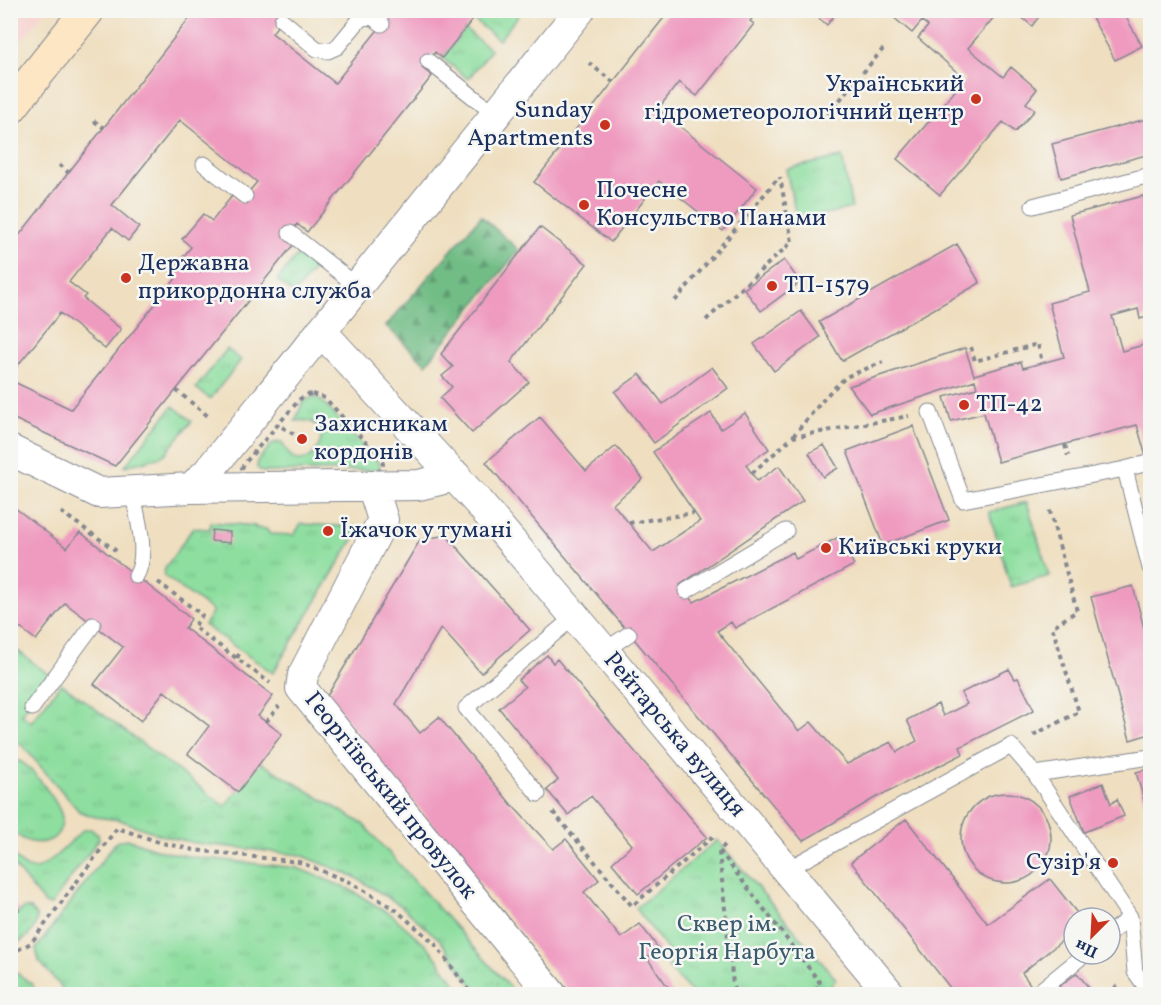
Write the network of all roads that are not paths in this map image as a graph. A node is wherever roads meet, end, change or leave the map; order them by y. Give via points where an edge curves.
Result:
1 (88, 10) edge
2 (580, 10) edge
3 (282, 20) dead end
4 (382, 24) dead end
5 (428, 61) dead end
6 (10, 108) edge
7 (496, 115) junction
8 (204, 164) dead end
9 (1150, 175) edge
10 (244, 196) dead end
11 (1033, 206) dead end
12 (290, 233) dead end
13 (357, 286) junction
14 (321, 331) junction
15 (930, 412) road end
16 (10, 450) edge
17 (1148, 463) dead end
18 (1125, 469) junction
19 (456, 476) junction
20 (372, 485) junction
21 (191, 488) junction
22 (132, 491) junction
23 (786, 531) dead end
24 (1150, 568) edge
25 (138, 572) road end
26 (686, 591) dead end
27 (575, 616) junction
28 (93, 625) dead end
29 (629, 633) dead end
30 (604, 651) junction
31 (32, 708) dead end
32 (1150, 757) edge
33 (1035, 774) junction
34 (538, 794) road end
35 (786, 870) junction
36 (1130, 917) junction
37 (1122, 923) edge
38 (1070, 966) edge
39 (1150, 993) edge
40 (551, 994) edge
41 (890, 994) edge
42 (1036, 994) edge

1 - 6 main road
2 - 7 street
3 - 4 lane via 317,49 328,51 361,18 372,17
5 - 7 lane
7 - 13 street
8 - 10 lane
9 - 11 lane
12 - 13 lane
13 - 14 street
14 - 19 street, Рейтарська вулиця
14 - 21 street
15 - 18 lane via 963,500
16 - 22 street via 99,493
17 - 18 lane
18 - 24 lane
19 - 20 street via 419,485
19 - 27 street, Рейтарська вулиця
20 - 21 street
20 - 40 street, Георгіївський провулок via 383,520 303,675 301,688
21 - 22 street
22 - 25 lane via 141,532
23 - 26 lane
27 - 30 street, Рейтарська вулиця
27 - 34 lane via 466,708
28 - 31 lane
29 - 30 lane
30 - 35 street, Рейтарська вулиця
32 - 33 lane
33 - 35 lane via 1011,746
33 - 36 lane
35 - 41 street, Рейтарська вулиця
36 - 37 lane
36 - 39 lane via 1135,972
38 - 42 lane

